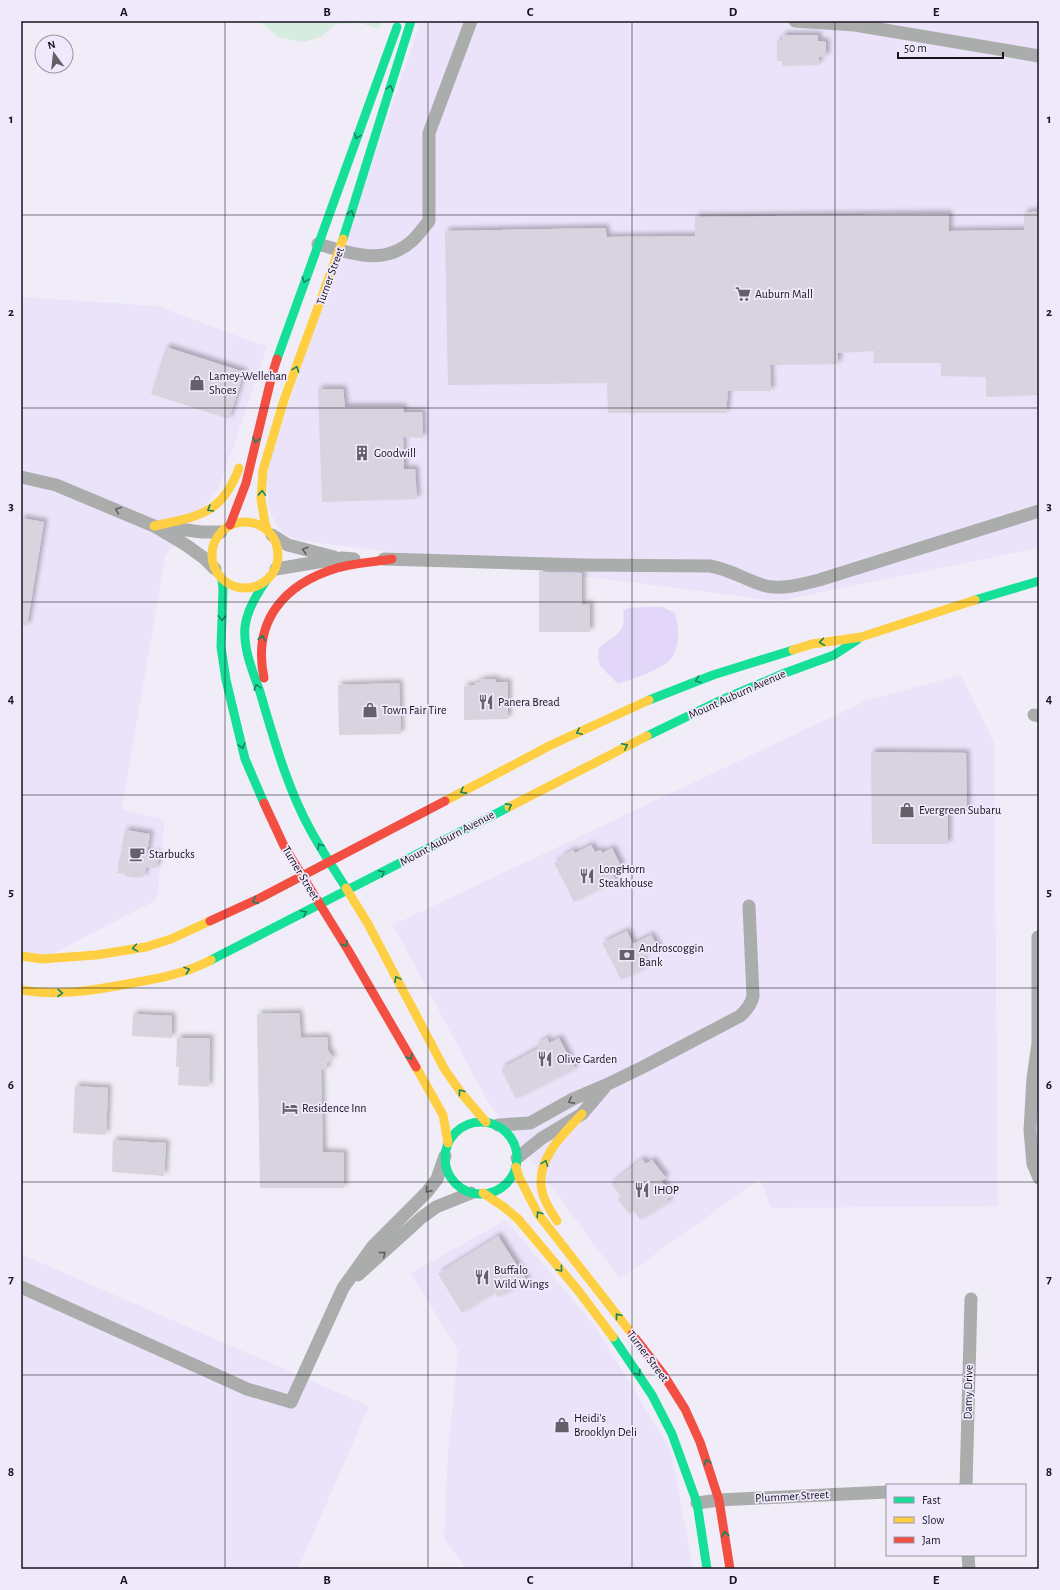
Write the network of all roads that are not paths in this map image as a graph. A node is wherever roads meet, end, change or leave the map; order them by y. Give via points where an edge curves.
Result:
1 (400, 21) edge
2 (411, 21) edge
3 (471, 21) edge
4 (795, 21) edge
5 (1039, 56) edge
6 (318, 244) junction
7 (340, 250) junction
8 (272, 375) junction
9 (21, 477) edge
10 (1039, 511) edge
11 (154, 526) junction
12 (226, 529) junction
13 (270, 533) junction
14 (342, 558) junction
15 (392, 559) junction
16 (276, 568) junction
17 (1039, 572) edge
18 (218, 574) junction
19 (266, 581) junction
20 (1039, 581) edge
21 (1021, 597) dead end
22 (940, 611) junction
23 (861, 637) junction
24 (280, 759) junction
25 (330, 862) junction
26 (302, 876) junction
27 (348, 891) junction
28 (320, 905) junction
29 (749, 906) dead end
30 (1038, 937) edge
31 (21, 956) edge
32 (21, 990) edge
33 (1039, 1044) edge
34 (606, 1085) junction
35 (582, 1114) junction
36 (492, 1123) junction
37 (447, 1149) junction
38 (517, 1162) junction
39 (1039, 1178) edge
40 (477, 1193) junction
41 (563, 1228) dead end
42 (21, 1287) edge
43 (343, 1288) junction
44 (971, 1299) dead end
45 (643, 1334) dead end
46 (644, 1350) junction
47 (966, 1484) edge
48 (886, 1492) edge
49 (719, 1500) junction
50 (697, 1503) junction
51 (968, 1556) edge
52 (707, 1569) edge
53 (730, 1569) edge
54 (969, 1569) edge

1 -> 6 main road, Turner Street
7 -> 2 main road, Turner Street
3 - 7 street via 429,133 429,221 412,240 387,255 360,256
4 - 5 street via 854,25
6 - 7 street
6 -> 8 main road, Turner Street
13 -> 7 main road, Turner Street via 265,523 261,499 263,470 284,400
8 -> 11 main road via 251,427 236,479 227,495 204,513
8 -> 12 main road, Turner Street via 246,483
11 -> 9 street via 56,485
10 - 15 street via 819,580 792,586 767,586 723,568 710,566
11 - 12 street via 202,532
11 - 18 street via 198,554
12 - 13 main road via 248,522 257,524
12 - 18 main road, Turner Street via 213,548 212,556
14 -> 13 street via 288,545
13 - 16 main road, Turner Street via 278,548
14 - 15 street
14 - 16 street
24 -> 15 main road via 260,655 262,636 269,618 283,599 299,585 337,568
16 - 19 main road
17 - 22 main road
18 - 19 main road via 238,588 251,588
18 -> 26 main road, Turner Street via 223,590 221,647 243,752 260,797
24 -> 19 main road via 247,651 246,628 250,609 256,594
20 - 22 main road, Mount Auburn Avenue
21 - 22 main road
22 - 23 main road, Mount Auburn Avenue
23 -> 25 main road, Mount Auburn Avenue via 812,644 713,675 640,703 551,745
27 -> 23 main road, Mount Auburn Avenue via 650,734 717,702 834,655
25 -> 24 main road via 307,824
25 - 26 main road, Mount Auburn Avenue
25 - 27 main road
26 - 28 main road, Turner Street
26 -> 31 main road, Mount Auburn Avenue via 171,939 146,947 96,955 42,959
27 - 28 main road, Mount Auburn Avenue
36 -> 27 main road via 462,1094 445,1070
32 -> 28 main road, Mount Auburn Avenue via 68,993 163,978 198,967
28 -> 37 main road, Turner Street via 439,1106 443,1115
29 - 34 street via 753,996 747,1011
30 - 33 street
33 - 39 street via 1032,1078 1030,1130 1033,1164
34 - 35 street
34 -> 36 street via 573,1099 530,1123
35 - 38 street via 542,1138
41 -> 35 main road via 545,1202 541,1187 542,1165 556,1141
36 - 37 main road via 477,1121 461,1128 452,1137
36 - 38 main road via 509,1134 517,1150
37 - 40 main road via 450,1174 457,1184
37 -> 43 street via 437,1179 373,1246
38 - 40 main road via 510,1180 499,1189
46 -> 38 main road, Turner Street via 538,1214 528,1195
43 -> 40 street via 436,1207
40 -> 50 main road, Turner Street via 504,1207 518,1219 577,1289 623,1351 652,1395 672,1434
42 - 43 street via 247,1389 291,1402
44 - 47 street, Damy Drive
45 - 46 main road
49 -> 46 main road, Turner Street via 704,1454 685,1409
48 - 49 street, Plummer Street
49 - 50 street, Plummer Street
53 -> 49 main road, Turner Street
50 - 52 main road, Turner Street
51 - 54 street

